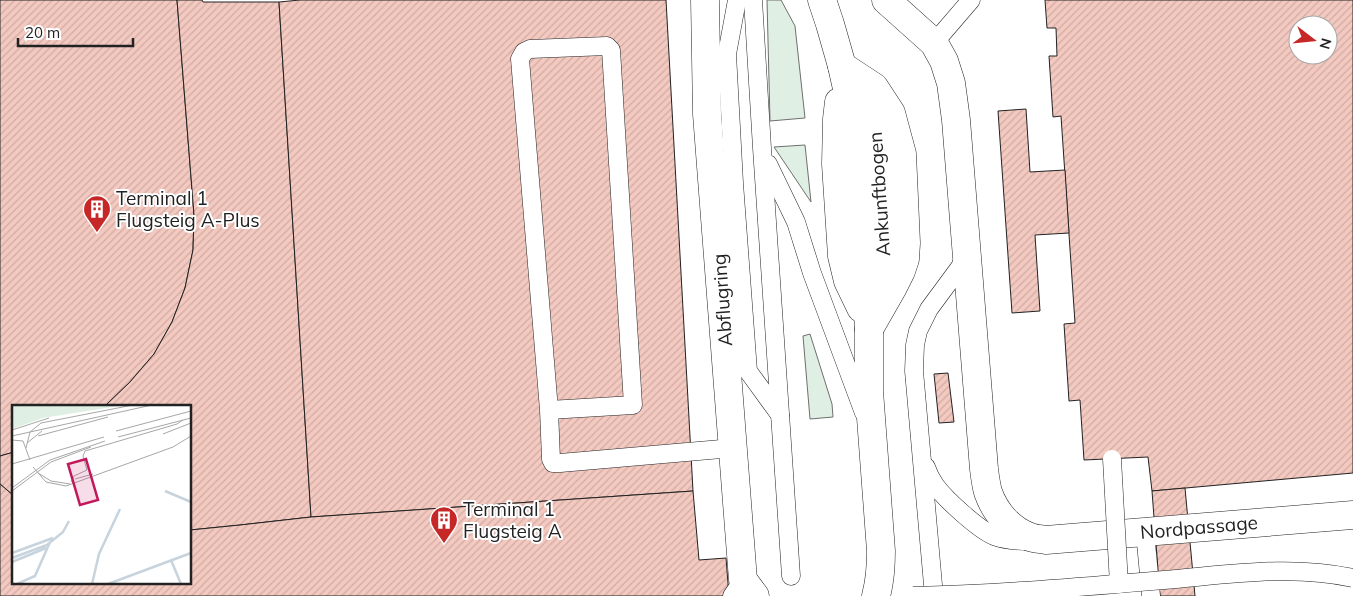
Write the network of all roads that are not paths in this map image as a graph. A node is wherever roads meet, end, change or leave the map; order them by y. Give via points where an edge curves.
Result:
1 (705, 0) edge
2 (737, 0) edge
3 (753, 0) edge
4 (822, 0) edge
5 (971, 0) edge
6 (889, 1) edge
7 (934, 43) junction
8 (842, 66) junction
9 (762, 148) junction
10 (967, 252) junction
11 (869, 330) junction
12 (549, 410) junction
13 (780, 416) junction
14 (873, 438) junction
15 (733, 448) junction
16 (922, 455) junction
17 (1112, 459) dead end
18 (1353, 514) edge
19 (1145, 532) junction
20 (1046, 540) junction
21 (790, 576) dead end
22 (1353, 578) edge
23 (1119, 584) junction
24 (743, 592) edge
25 (967, 595) edge
26 (876, 596) edge
27 (914, 596) edge
28 (934, 596) edge
29 (1151, 596) edge

1 - 15 street, Abflugring via 707,114
2 - 13 lane via 727,54 748,371
3 - 9 lane
4 - 8 street, Ankunftbogen
5 - 7 lane
6 - 7 street
7 - 10 street via 951,83
8 - 11 street, Ankunftbogen via 859,157
8 - 11 street, Ankunftbogen via 874,87 891,113 902,154 905,259
9 - 13 lane
9 - 14 lane via 796,222
10 - 16 lane via 918,331 914,371
10 - 20 street via 988,492 1003,519 1012,527 1031,537
11 - 14 street, Ankunftbogen
12 - 12 lane via 633,405 612,50 607,46 530,49 520,59
12 - 15 lane via 551,458 554,463
13 - 21 lane
14 - 26 street, Ankunftbogen via 881,568
15 - 24 street, Abflugring
16 - 20 lane via 940,492 984,530 1007,539
16 - 28 lane
17 - 23 lane, bridge
18 - 19 street, Nordpassage
19 - 20 street, Nordpassage
19 - 29 lane
22 - 23 lane, bridge via 1297,571
23 - 25 lane, bridge
25 - 27 lane, bridge

